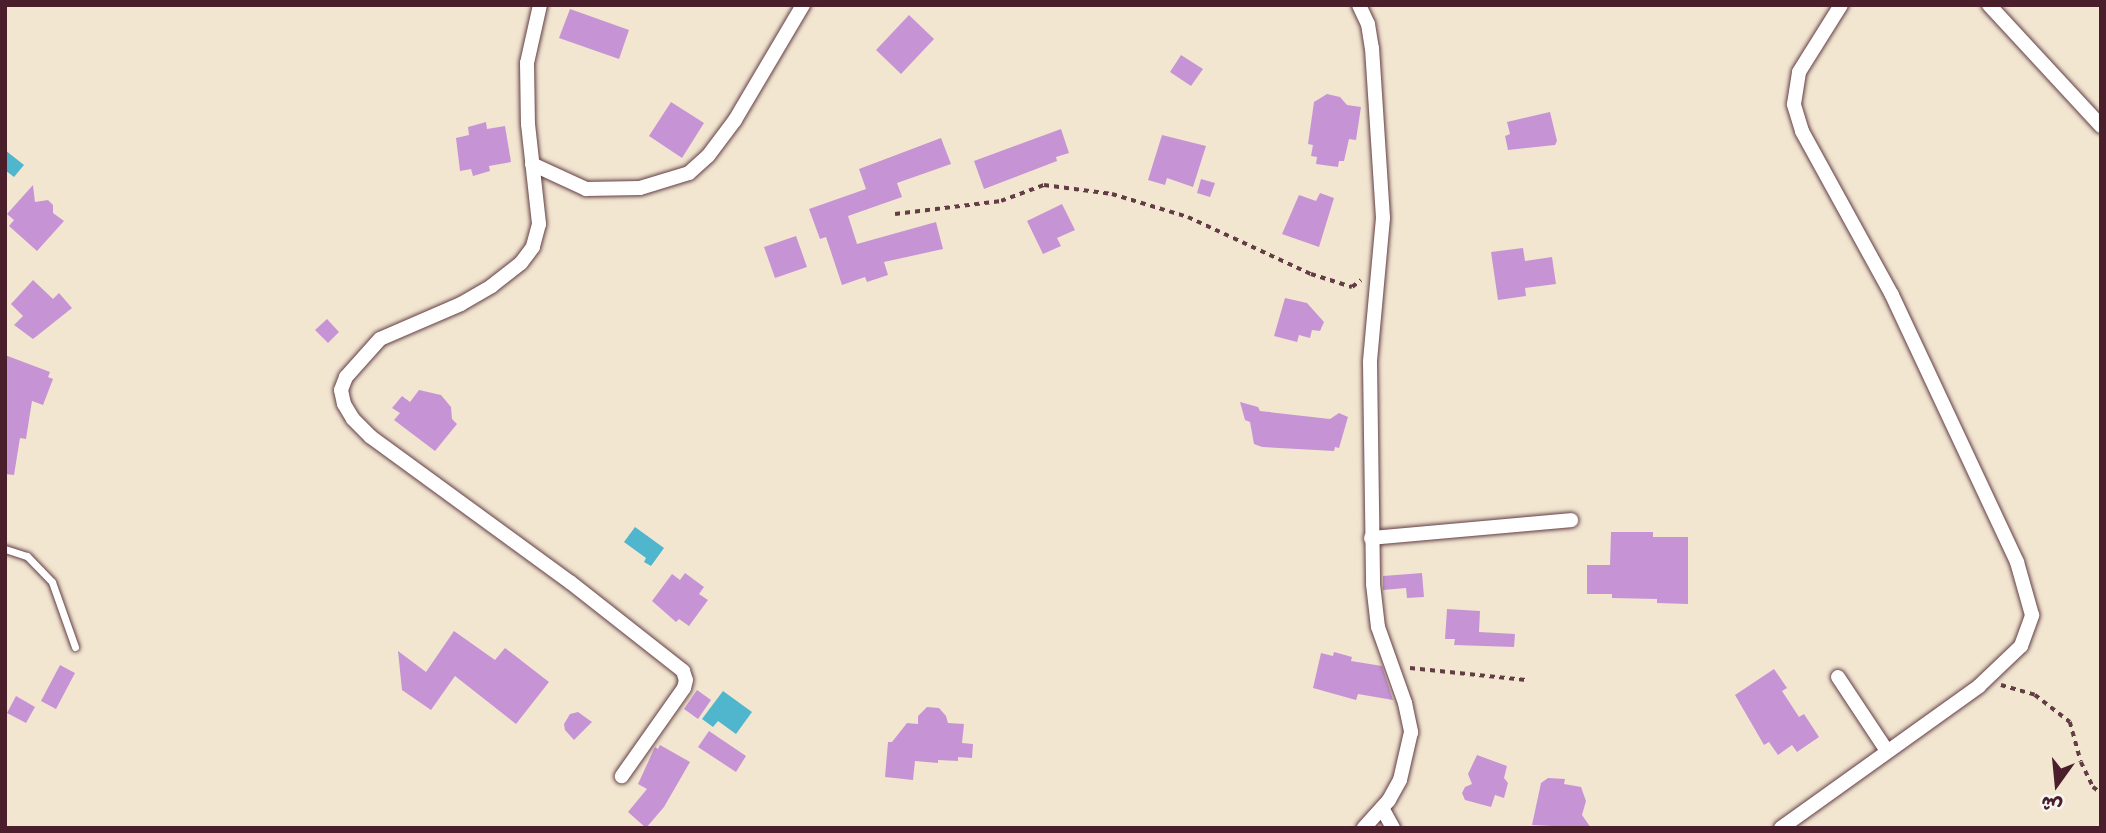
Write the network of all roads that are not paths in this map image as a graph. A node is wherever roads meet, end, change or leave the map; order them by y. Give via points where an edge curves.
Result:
1 (540, 5) edge
2 (803, 5) edge
3 (1359, 5) edge
4 (1841, 5) edge
5 (1989, 5) edge
6 (2101, 126) edge
7 (532, 164) junction
8 (1571, 520) dead end
9 (1371, 538) junction
10 (5, 549) edge
11 (75, 647) dead end
12 (1838, 677) dead end
13 (1887, 751) junction
14 (622, 776) dead end
15 (1382, 808) junction
16 (1364, 828) edge
17 (1393, 828) edge
18 (1782, 828) edge

1 - 7 street via 527,63
2 - 7 street via 735,120 689,173 640,188 586,189
3 - 9 street via 1368,24 1373,61 1383,218 1370,362
4 - 13 street via 1799,72 1794,104 1802,131 1892,295 2017,562 2032,615 2021,646 1985,681
5 - 6 street
7 - 14 street via 539,224 533,247 521,263 461,304 380,339 346,377 341,390 353,419 371,437 683,671 684,688
8 - 9 street
9 - 15 street via 1378,627 1411,732 1400,780
10 - 11 lane via 27,556 52,582
12 - 13 street
13 - 18 street
15 - 16 street
15 - 17 street

